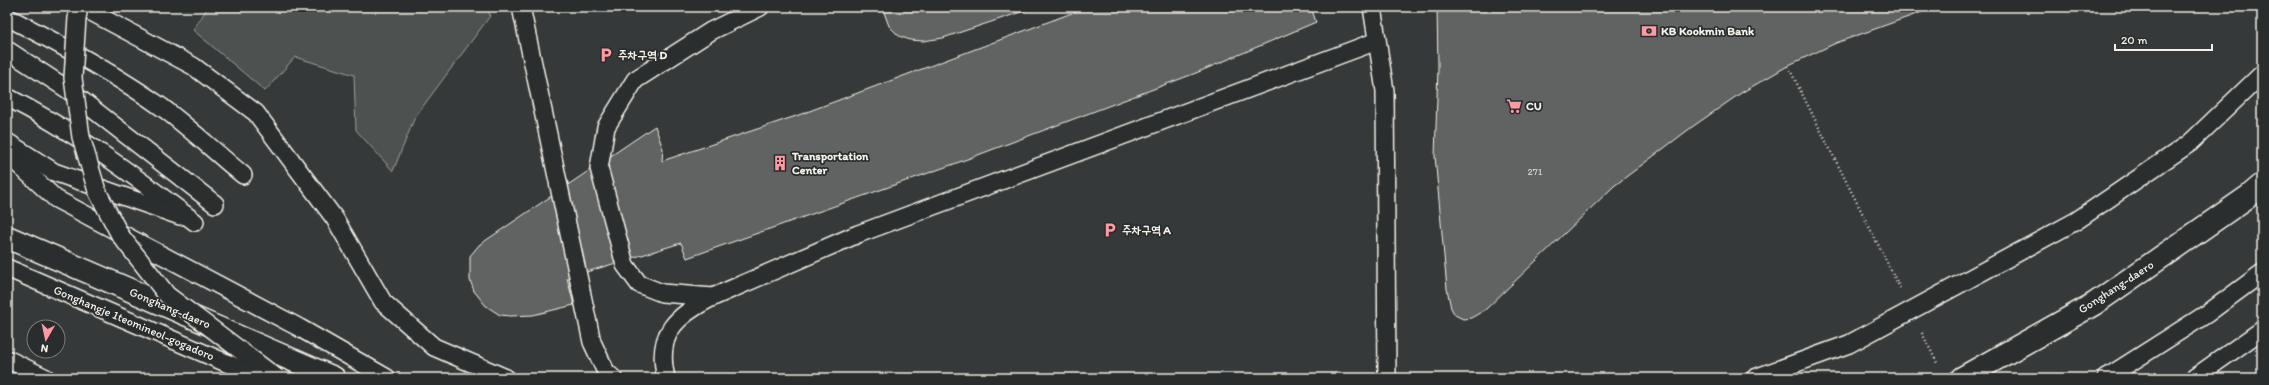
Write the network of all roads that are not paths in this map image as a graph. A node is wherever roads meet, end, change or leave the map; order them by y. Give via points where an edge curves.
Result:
1 (79, 7) edge
2 (82, 7) edge
3 (521, 7) edge
4 (760, 7) edge
5 (1372, 7) edge
6 (7, 17) edge
7 (1377, 41) junction
8 (7, 50) edge
9 (2262, 74) edge
10 (7, 97) edge
11 (7, 142) edge
12 (7, 154) edge
13 (243, 175) dead end
14 (2262, 185) edge
15 (215, 204) dead end
16 (7, 237) edge
17 (7, 268) edge
18 (2262, 273) edge
19 (714, 297) junction
20 (2262, 330) edge
21 (7, 359) edge
22 (46, 378) edge
23 (261, 378) edge
24 (277, 378) edge
25 (334, 378) edge
26 (387, 378) edge
27 (506, 378) edge
28 (613, 378) edge
29 (666, 378) edge
30 (1388, 378) edge
31 (1756, 378) edge
32 (1962, 378) edge
33 (2106, 378) edge
34 (2194, 378) edge

1 - 24 lane, bridge via 73,78 81,137 97,191 120,235 167,295
2 - 27 lane via 193,66 256,113 335,219 382,302 434,347
3 - 28 lane via 592,342 606,372
4 - 19 lane via 711,31 635,80 606,127 599,168 625,265 639,284 662,293
5 - 7 lane
6 - 13 lane via 110,73 163,108
7 - 19 lane via 858,234
7 - 30 lane via 1385,91
8 - 15 lane via 67,89
9 - 31 lane via 2190,143 2076,221 1849,344
10 - 11 lane via 52,120 195,222 54,172
12 - 26 lane, bridge via 56,199
14 - 32 street, Gonghang-daero via 2094,304
16 - 25 street, Gonghang-daero
17 - 23 lane, Gonghangje 1teomineol-gogadoro, bridge
18 - 33 lane via 2208,313
19 - 29 lane via 691,308 673,323 663,348
20 - 34 lane
21 - 22 lane

